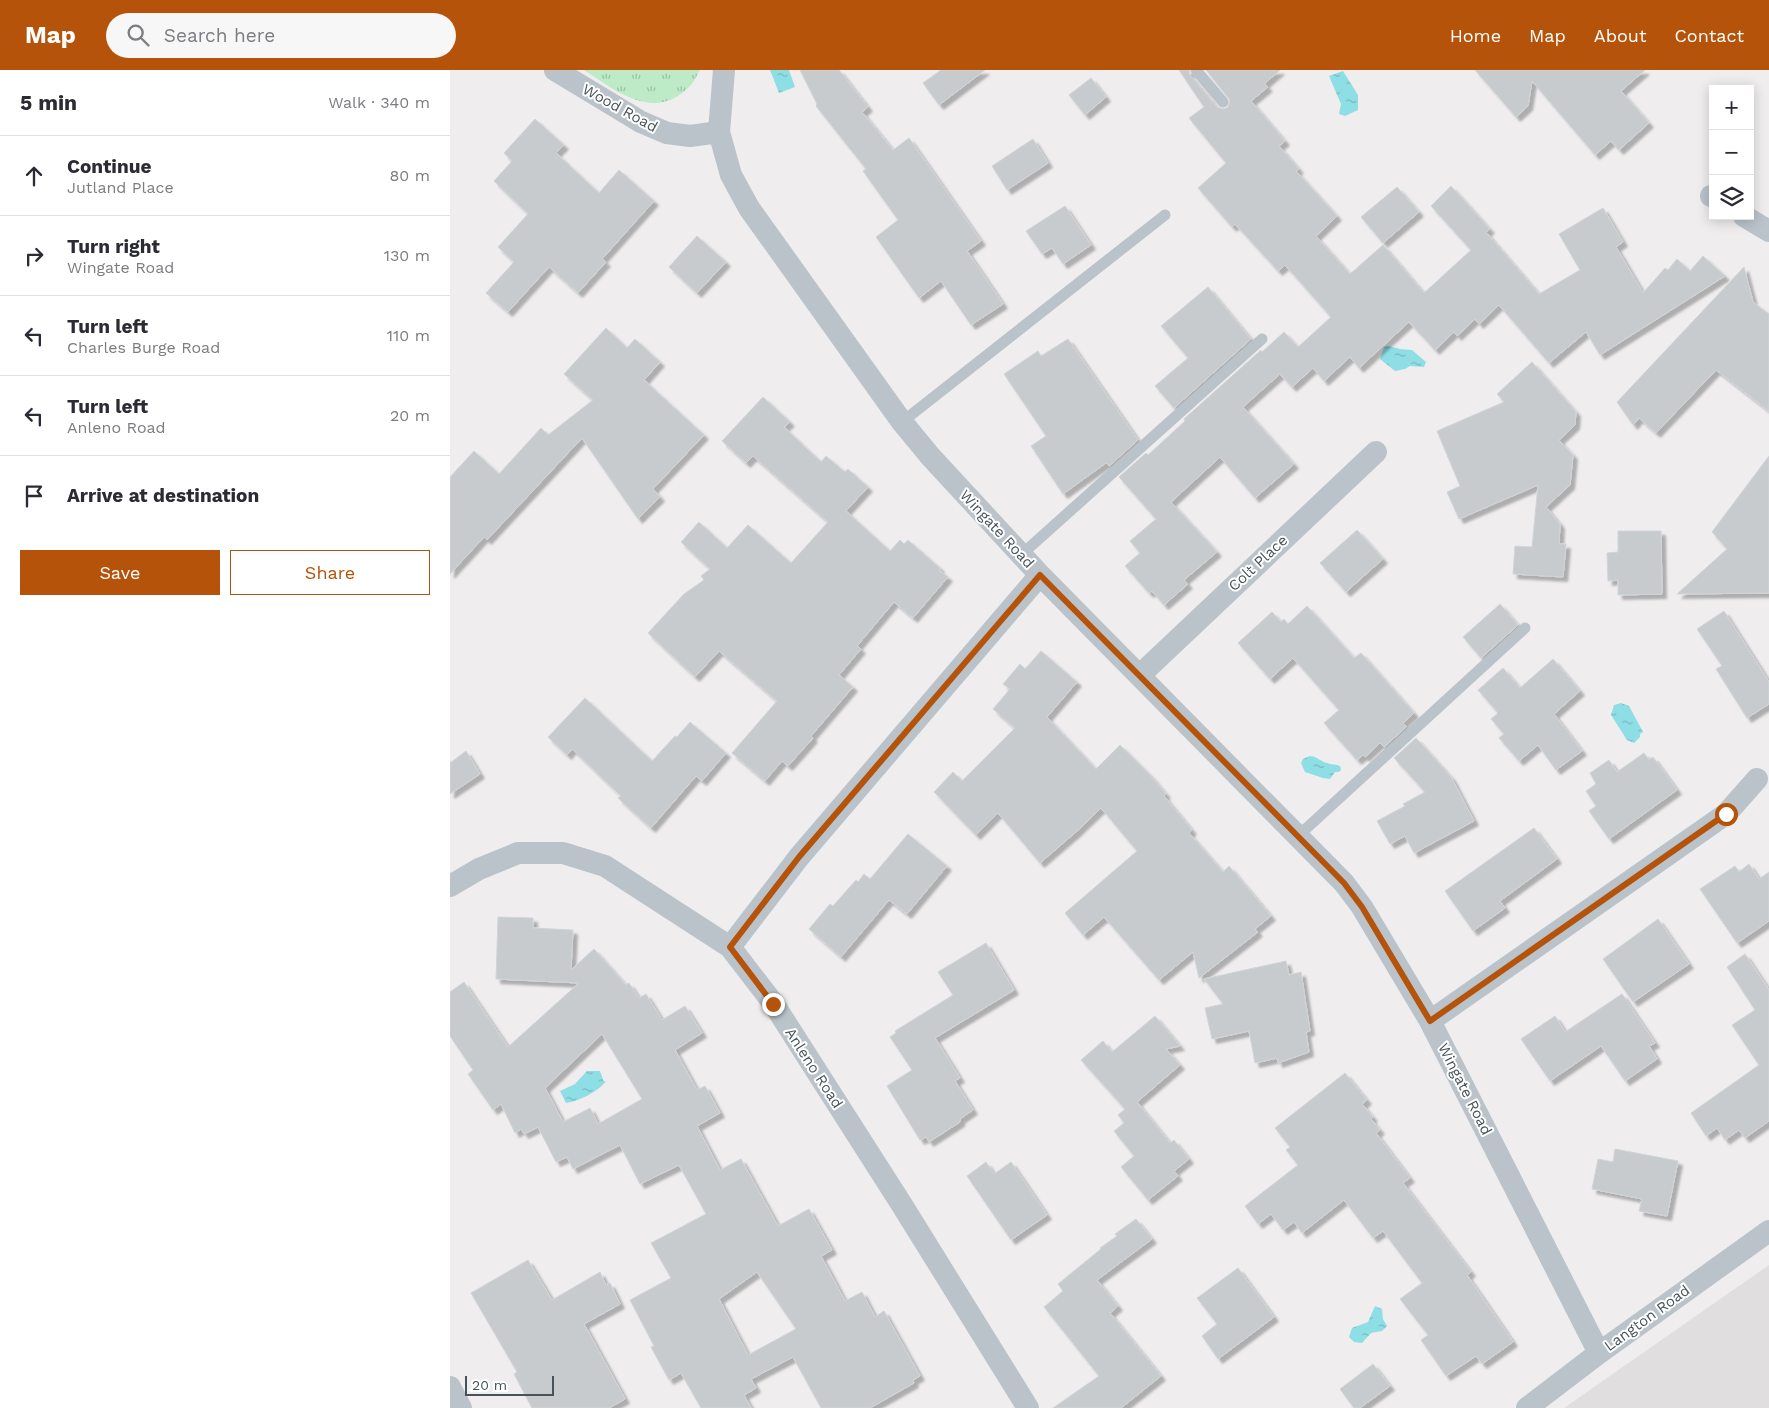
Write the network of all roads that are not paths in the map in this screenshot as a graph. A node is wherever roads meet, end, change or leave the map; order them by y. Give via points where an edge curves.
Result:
1 (555, 70) edge
2 (724, 70) edge
3 (1196, 70) edge
4 (1223, 102) dead end
5 (719, 132) junction
6 (1166, 215) dead end
7 (1750, 220) edge
8 (1769, 232) edge
9 (1262, 339) dead end
10 (902, 422) junction
11 (1376, 452) dead end
12 (1021, 555) junction
13 (1040, 575) junction
14 (1525, 628) dead end
15 (1140, 675) junction
16 (1757, 779) dead end
17 (1298, 836) junction
18 (450, 886) edge
19 (730, 947) junction
20 (1430, 1021) junction
21 (1769, 1231) edge
22 (1599, 1353) junction
23 (450, 1387) edge
24 (461, 1408) edge
25 (1028, 1408) edge
26 (1527, 1408) edge

1 - 5 street, Wood Road via 641,122 667,133 690,136
2 - 5 street, Wingate Road
3 - 4 lane
5 - 10 street, Wingate Road via 731,175 749,208
6 - 10 lane
7 - 8 street
9 - 12 lane
10 - 12 street, Wingate Road
11 - 15 street, Colt Place
12 - 13 street, Wingate Road
13 - 15 street, Wingate Road
13 - 19 street via 799,857
14 - 17 lane
15 - 17 street, Wingate Road
16 - 20 street via 1726,814
17 - 20 street, Wingate Road via 1344,883 1362,907
18 - 19 street, Anleno Road via 479,869 518,853 563,853 605,866
19 - 25 street, Anleno Road via 773,1004
20 - 22 street, Wingate Road
21 - 22 street, Langton Road
22 - 26 street, Langton Road
23 - 24 street

